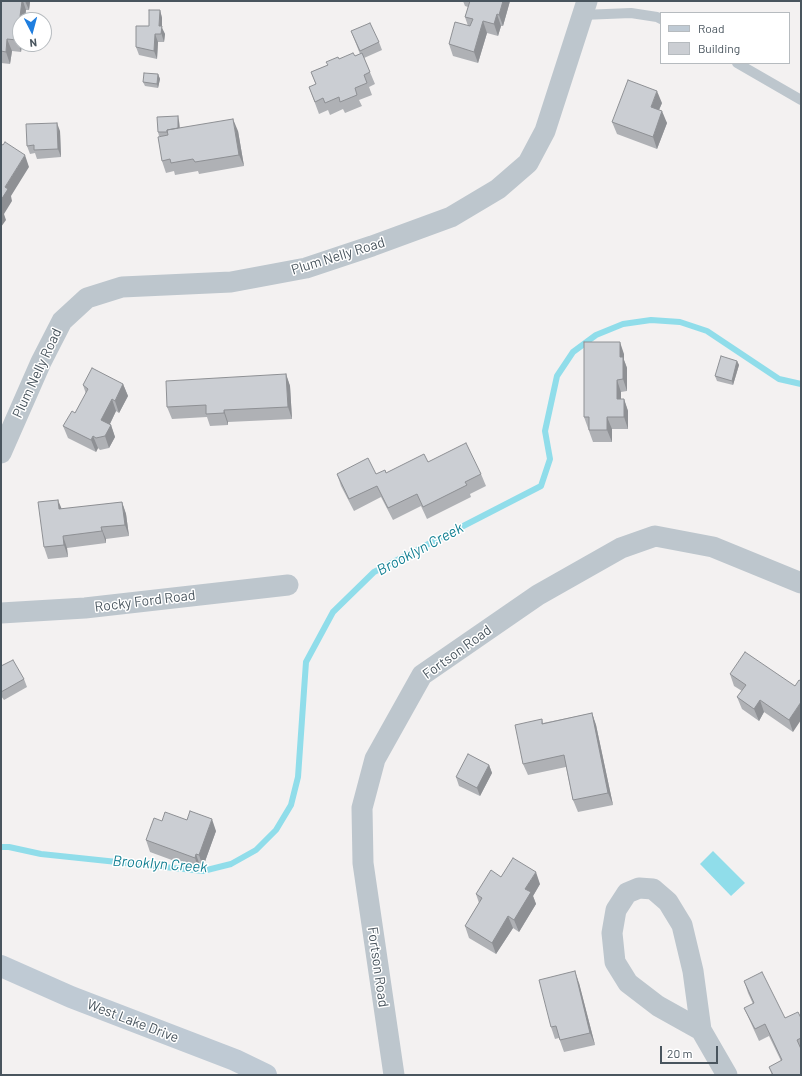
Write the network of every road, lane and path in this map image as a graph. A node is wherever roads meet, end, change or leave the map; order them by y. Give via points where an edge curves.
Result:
1 (585, 8) edge
2 (660, 18) edge
3 (739, 64) edge
4 (801, 100) edge
5 (1, 453) edge
6 (801, 583) edge
7 (288, 585) dead end
8 (1, 613) edge
9 (1, 966) edge
10 (701, 1030) junction
11 (266, 1075) edge
12 (394, 1075) edge
13 (727, 1075) edge

1 - 2 lane
1 - 5 street, Plum Nelly Road via 545,131 528,163 498,189 451,217 306,268 231,282 122,287 87,298 62,321
3 - 4 lane
6 - 12 street, Fortson Road via 714,547 655,536 621,548 538,595 422,675 375,759 362,808 363,863
7 - 8 street, Rocky Ford Road via 85,608
9 - 11 main road, West Lake Drive via 71,997 235,1060
10 - 10 street via 693,971 682,925 668,902 653,890 640,888 627,893 616,910 612,933 615,962 628,983 658,1006
10 - 13 street

